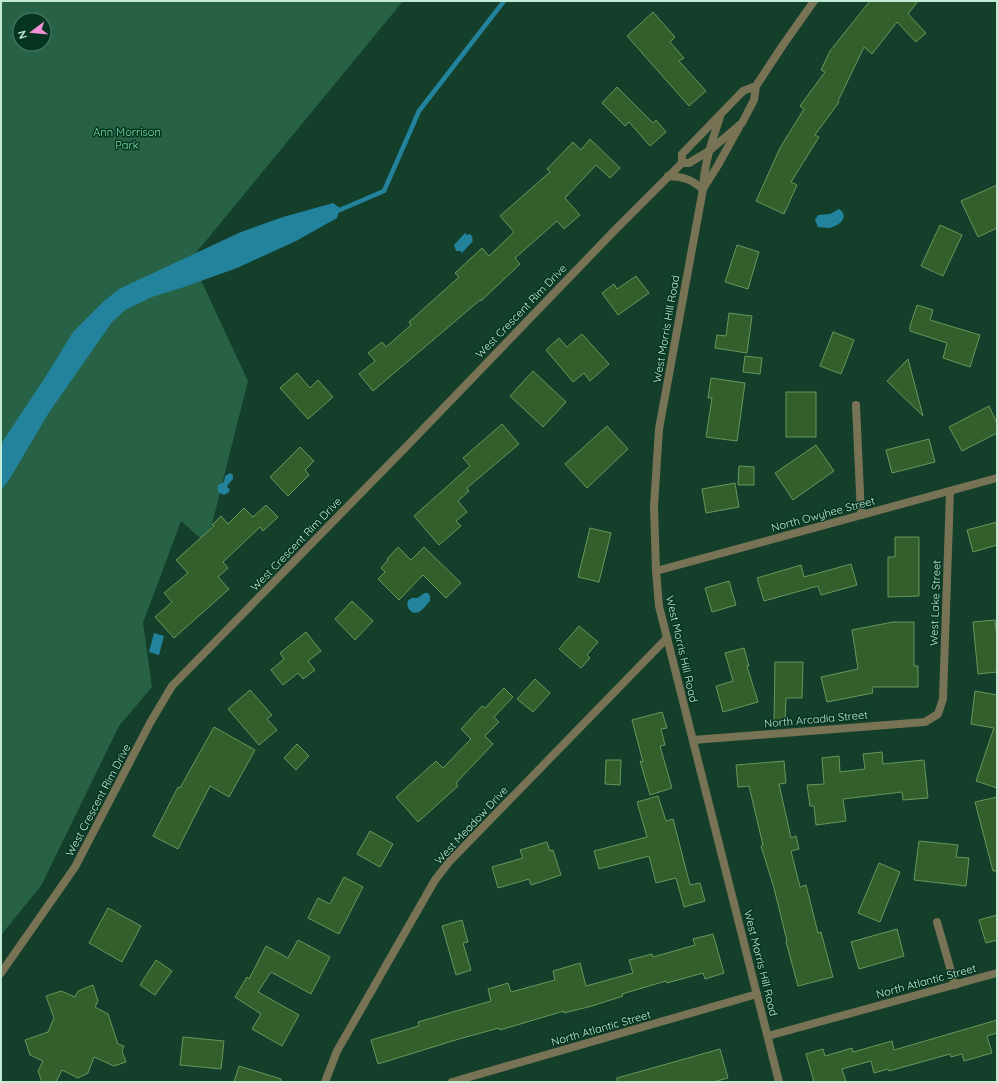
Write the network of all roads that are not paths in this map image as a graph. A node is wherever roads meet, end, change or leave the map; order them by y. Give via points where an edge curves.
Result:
1 (814, 1) edge
2 (756, 86) junction
3 (720, 115) junction
4 (742, 123) junction
5 (709, 151) junction
6 (682, 163) junction
7 (668, 176) junction
8 (703, 189) junction
9 (856, 405) dead end
10 (997, 478) edge
11 (950, 491) junction
12 (861, 515) junction
13 (656, 571) junction
14 (667, 638) junction
15 (938, 714) joint
16 (693, 740) junction
17 (937, 922) dead end
18 (1, 973) edge
19 (997, 974) edge
20 (955, 985) junction
21 (757, 994) junction
22 (768, 1036) junction
23 (326, 1082) edge
24 (452, 1082) edge
25 (779, 1082) edge

1 - 2 street, West Crescent Rim Drive
2 - 3 street, West Crescent Rim Drive via 743,91
2 - 4 street, West Crescent Rim Drive via 754,100
3 - 5 street, West Morris Hill Road
3 - 6 street, West Crescent Rim Drive via 682,154
4 - 5 street, West Crescent Rim Drive
4 - 8 street, West Morris Hill Road
5 - 6 street, West Crescent Rim Drive via 689,163
5 - 8 street, West Morris Hill Road
6 - 7 street, West Crescent Rim Drive
7 - 8 street via 684,177
7 - 18 street, West Crescent Rim Drive via 172,686 75,867
8 - 13 street, West Morris Hill Road via 659,429 654,506
9 - 12 street
10 - 11 street, North Owyhee Street
11 - 12 street, North Owyhee Street
11 - 15 street, West Lake Street via 943,700
12 - 13 street, North Owyhee Street
13 - 14 street, West Morris Hill Road via 659,606
14 - 16 street, West Morris Hill Road
14 - 23 street, West Meadow Drive via 449,862 436,880 338,1052
15 - 16 street, North Arcadia Street via 925,722
16 - 21 street, West Morris Hill Road
17 - 20 street
19 - 20 street, North Atlantic Street
20 - 22 street, North Atlantic Street
21 - 22 street, West Morris Hill Road
21 - 24 street, North Atlantic Street
22 - 25 street, West Morris Hill Road

